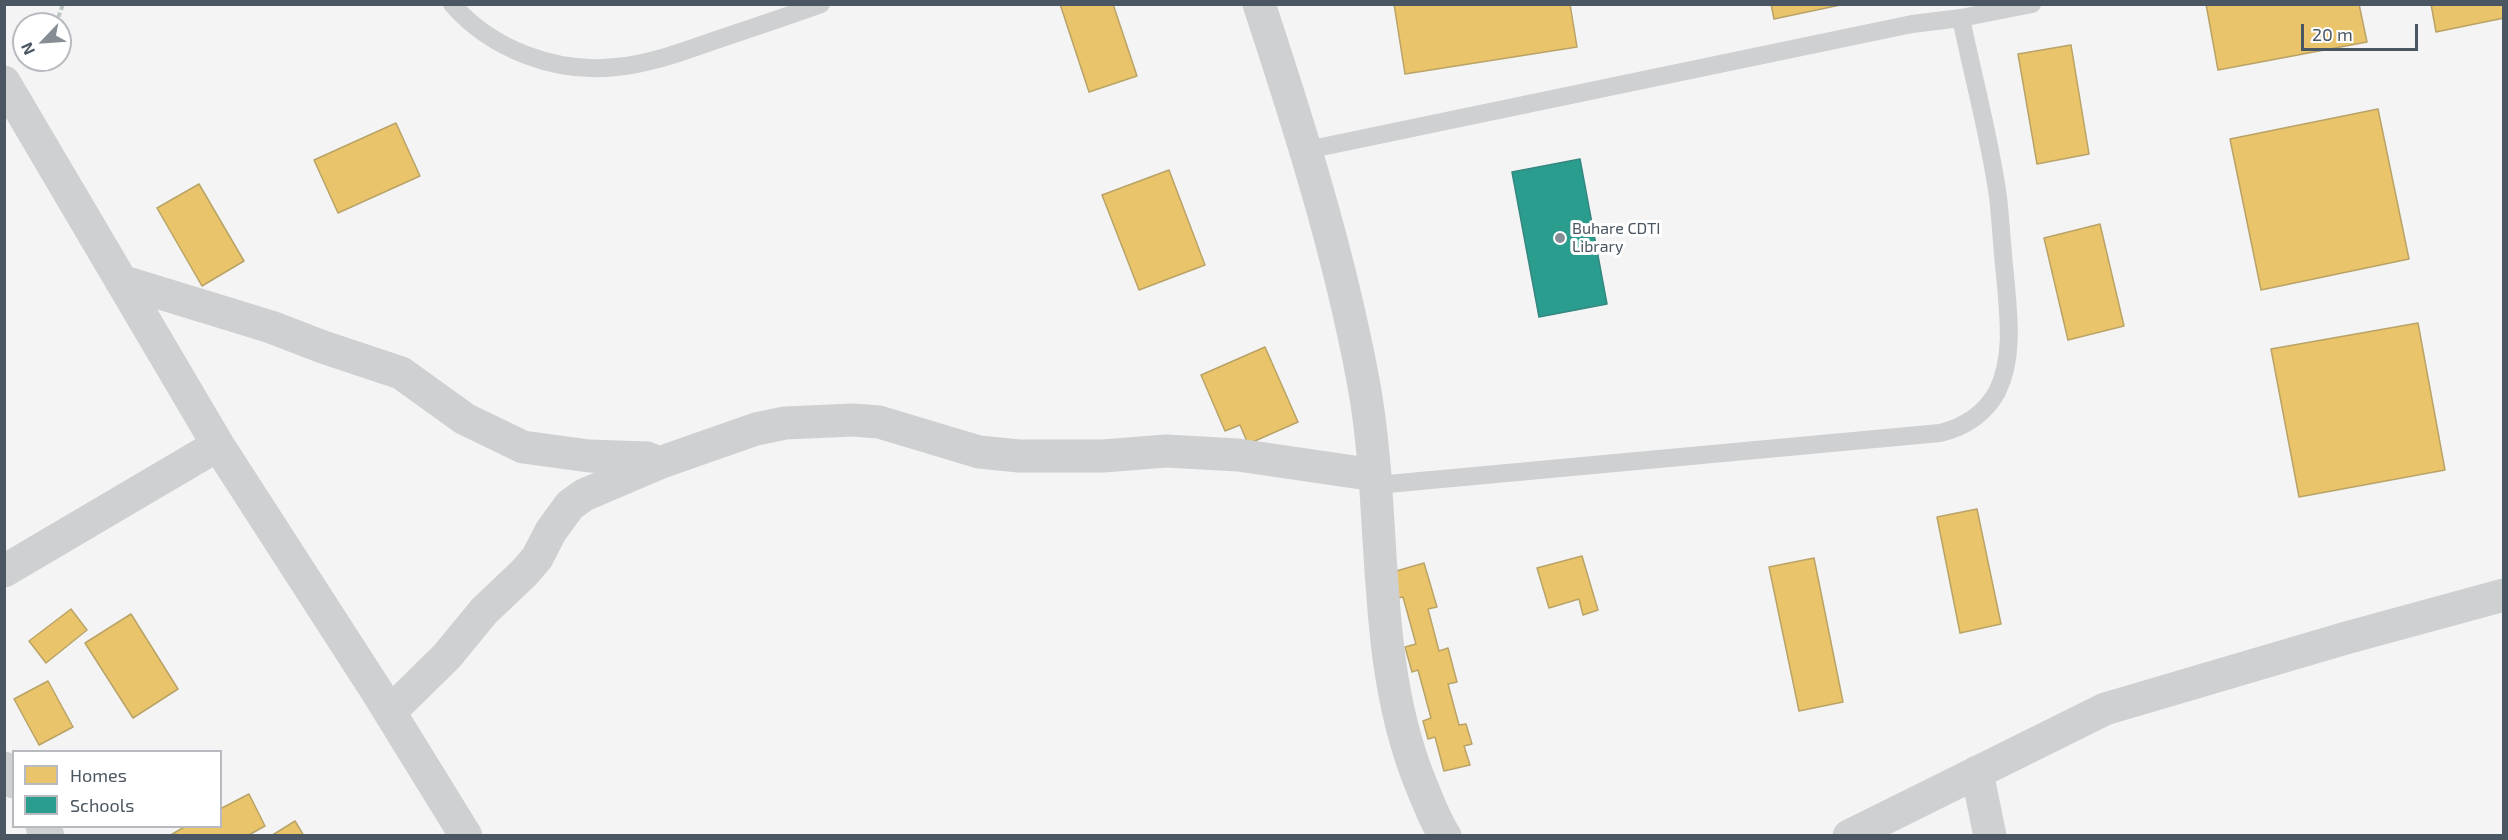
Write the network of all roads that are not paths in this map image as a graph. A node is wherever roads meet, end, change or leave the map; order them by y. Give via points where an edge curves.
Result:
1 (452, 4) edge
2 (821, 4) edge
3 (1259, 4) edge
4 (2032, 4) edge
5 (1961, 18) junction
6 (4, 82) edge
7 (1307, 150) junction
8 (121, 280) junction
9 (218, 445) junction
10 (659, 463) junction
11 (1376, 480) junction
12 (4, 571) edge
13 (2504, 595) edge
14 (390, 712) junction
15 (1977, 772) junction
16 (466, 836) edge
17 (1445, 836) edge
18 (1849, 836) edge
19 (1990, 836) edge

1 - 2 lane via 465,20 542,62 614,68 652,61
3 - 7 street
4 - 5 lane
5 - 7 lane via 1912,24
5 - 11 lane via 1998,196 2008,312 2009,344 2002,377 1977,417 1940,433
6 - 8 street
7 - 11 street via 1363,381
8 - 9 street
8 - 10 street via 400,373 465,419 523,447 589,456 647,458
9 - 12 street
9 - 14 street
10 - 11 street via 756,429 785,423 853,420 889,424 980,452 1043,456 1166,451 1238,455
10 - 14 street via 584,495 570,505 524,573
11 - 17 street via 1392,683 1410,756 1436,823
13 - 15 street via 2105,709
14 - 16 street
15 - 18 street
15 - 19 street

